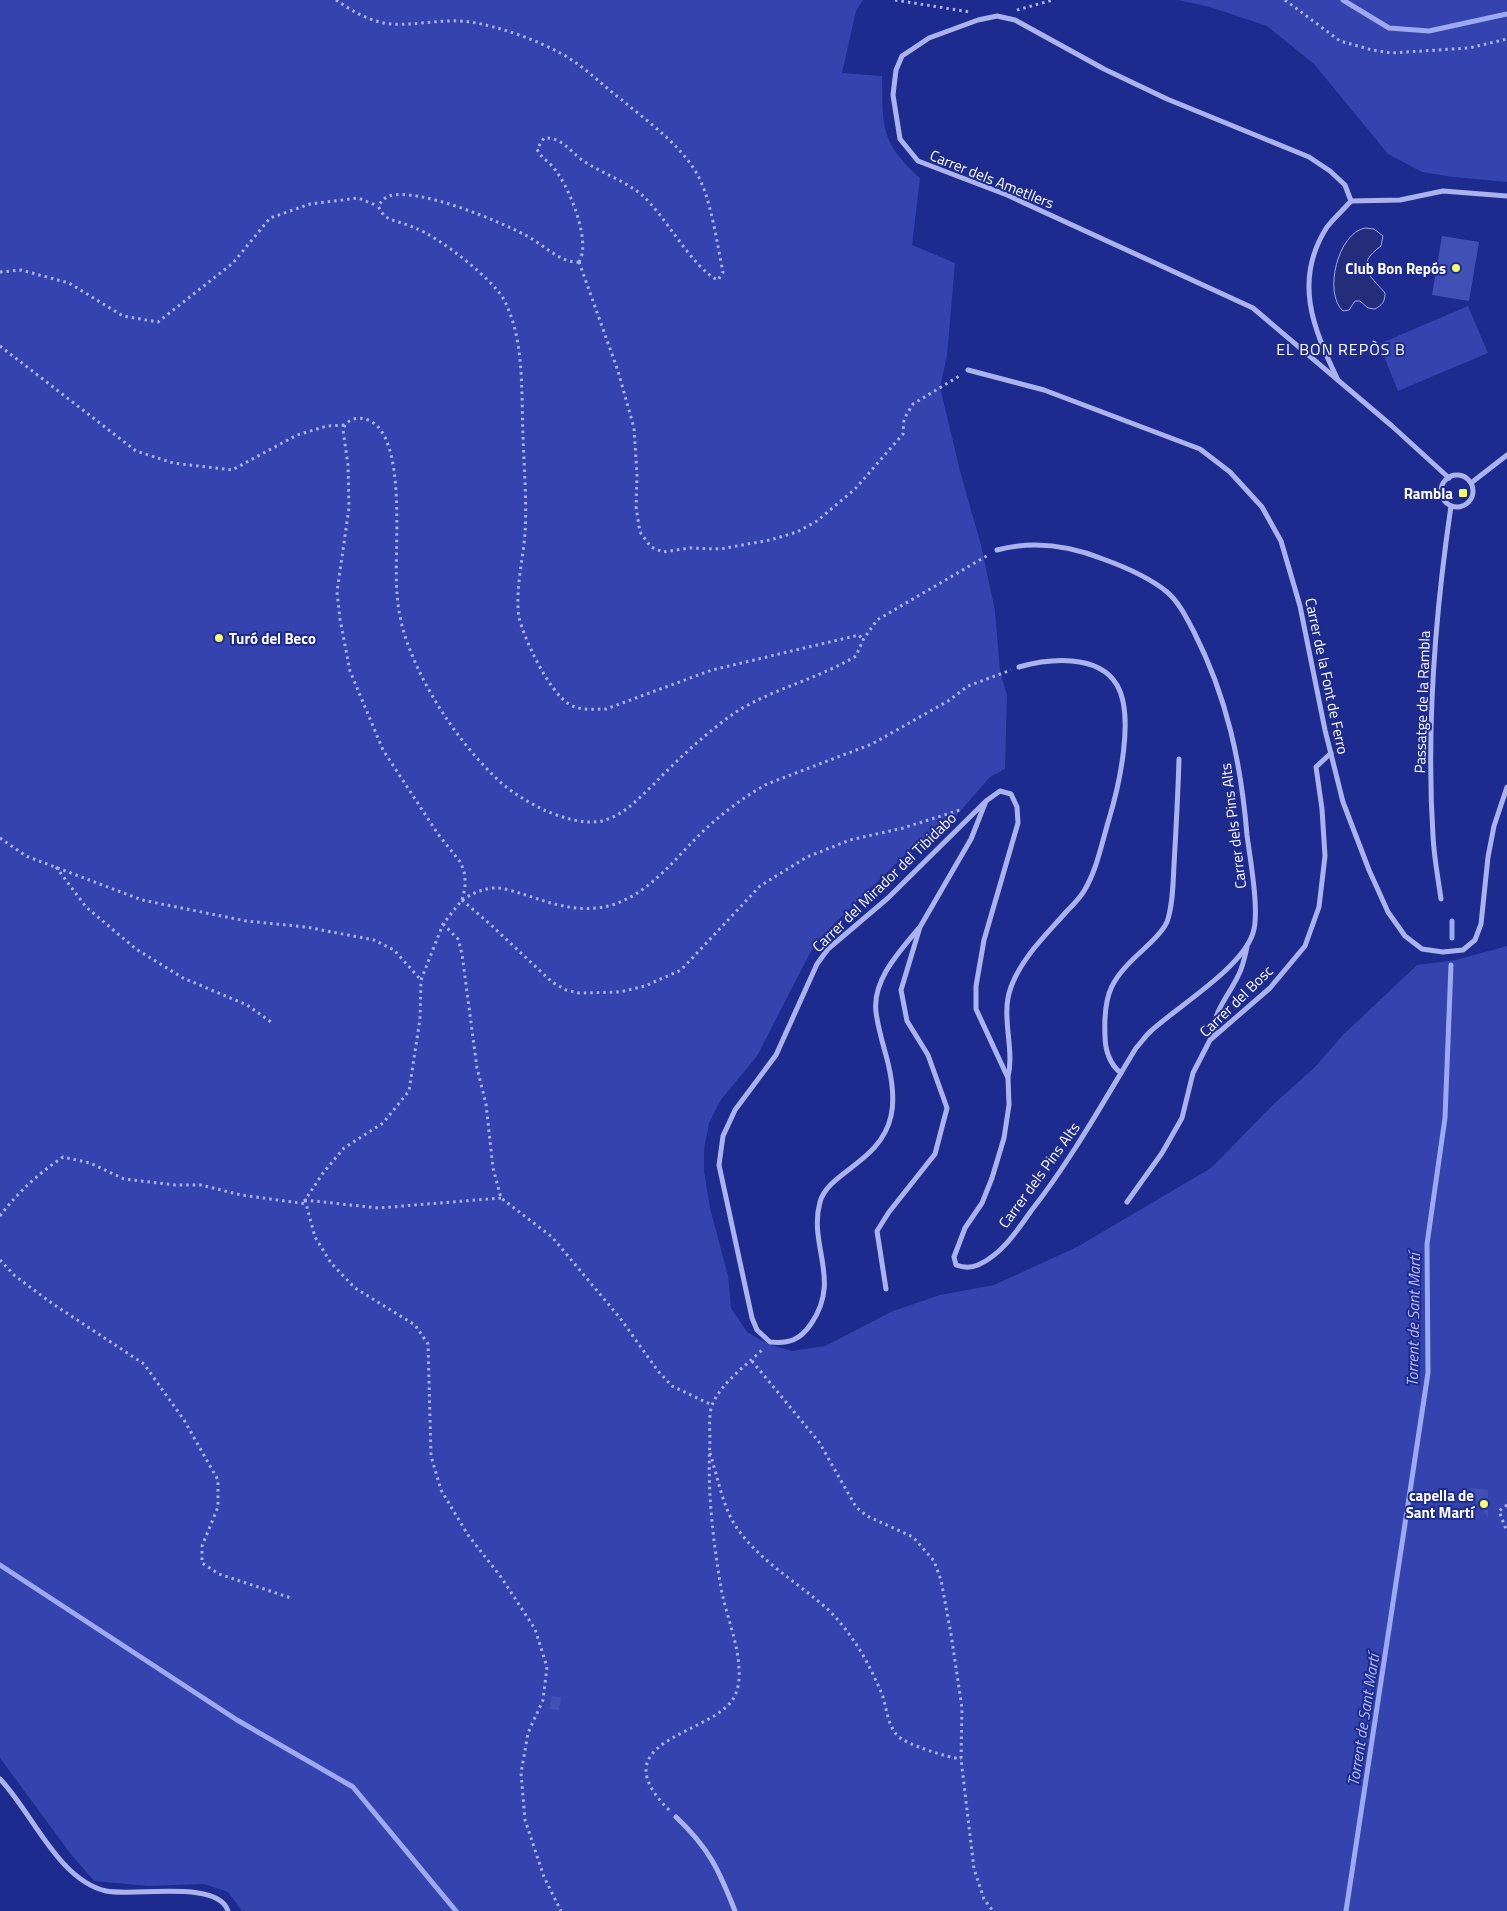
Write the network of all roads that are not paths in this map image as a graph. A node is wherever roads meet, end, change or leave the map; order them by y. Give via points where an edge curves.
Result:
1 (1507, 196) edge
2 (1351, 201) junction
3 (968, 370) road end
4 (1338, 379) junction
5 (1507, 455) edge
6 (1449, 478) junction
7 (1471, 483) junction
8 (1451, 506) junction
9 (997, 550) road end
10 (1018, 667) road end
11 (1330, 753) junction
12 (1179, 759) dead end
13 (1507, 787) edge
14 (986, 801) junction
15 (1441, 900) dead end
16 (920, 927) junction
17 (1248, 944) junction
18 (1214, 1036) junction
19 (1121, 1073) junction
20 (1008, 1078) junction
21 (1126, 1202) dead end
22 (886, 1289) dead end
23 (0, 1779) edge
24 (676, 1817) road end
25 (228, 1911) edge
26 (735, 1911) edge

1 - 2 street via 1443,191 1400,200
2 - 4 street via 1328,227 1315,253 1311,271 1309,309
2 - 4 street, Carrer dels Ametllers via 1345,185 1309,157 1167,99 1015,20 997,16 929,38 902,56 896,70 894,95 900,139 918,161 1007,195 1253,308
3 - 11 street, Carrer de la Font de Ferro via 1044,390 1152,430 1200,449 1230,472 1262,507 1281,541 1300,606
4 - 6 street, Carrer dels Ametllers
5 - 7 street
6 - 7 street via 1458,475
6 - 8 street via 1441,490 1443,500
7 - 8 street via 1473,493 1470,502 1461,507
8 - 15 street, Passatge de la Rambla via 1436,634 1432,702 1433,837
9 - 17 street, Carrer dels Pins Alts via 1044,543 1083,551 1128,569 1168,592 1184,613 1222,697 1236,745 1255,908 1254,931
10 - 20 street via 1040,661 1066,661 1105,672 1117,685 1125,724 1115,800 1084,891 1034,947 1010,989 1007,1011 1011,1063
11 - 13 street, Carrer de la Font de Ferro via 1343,802 1388,912 1406,936 1422,949 1463,950 1475,940 1481,924 1494,826
11 - 18 street, Carrer del Bosc via 1316,767 1325,856 1319,907 1305,946 1270,988
12 - 19 street via 1173,878 1166,922 1158,936 1122,969 1106,1000 1108,1056
14 - 16 street via 971,839
14 - 16 street, Carrer del Mirador del Tibidabo via 817,964 776,1055 736,1110 723,1136 719,1165 752,1318 770,1342 792,1342 804,1334 820,1310 825,1276 818,1229 820,1201 828,1188 871,1153 883,1137 891,1116 890,1072 875,1010 877,993 896,955
14 - 20 street, Carrer dels Pins Alts via 1000,792 1011,794 1017,806 1018,823 984,940 976,986 976,1009
16 - 22 street via 900,990 907,1021 928,1055 947,1108 935,1154 877,1231
17 - 18 street via 1239,973 1219,1007 1213,1024
17 - 19 street, Carrer dels Pins Alts via 1207,986 1150,1032
18 - 21 street, Carrer del Bosc via 1193,1073 1182,1118 1162,1153
19 - 20 street, Carrer dels Pins Alts via 1068,1161 1015,1233 993,1256 977,1266 964,1268 956,1265 954,1257 965,1228 982,1203 992,1178 1004,1138 1009,1105
23 - 25 street via 61,1860 87,1884 106,1891 128,1893 195,1891 213,1896 227,1906
24 - 26 street via 708,1852

